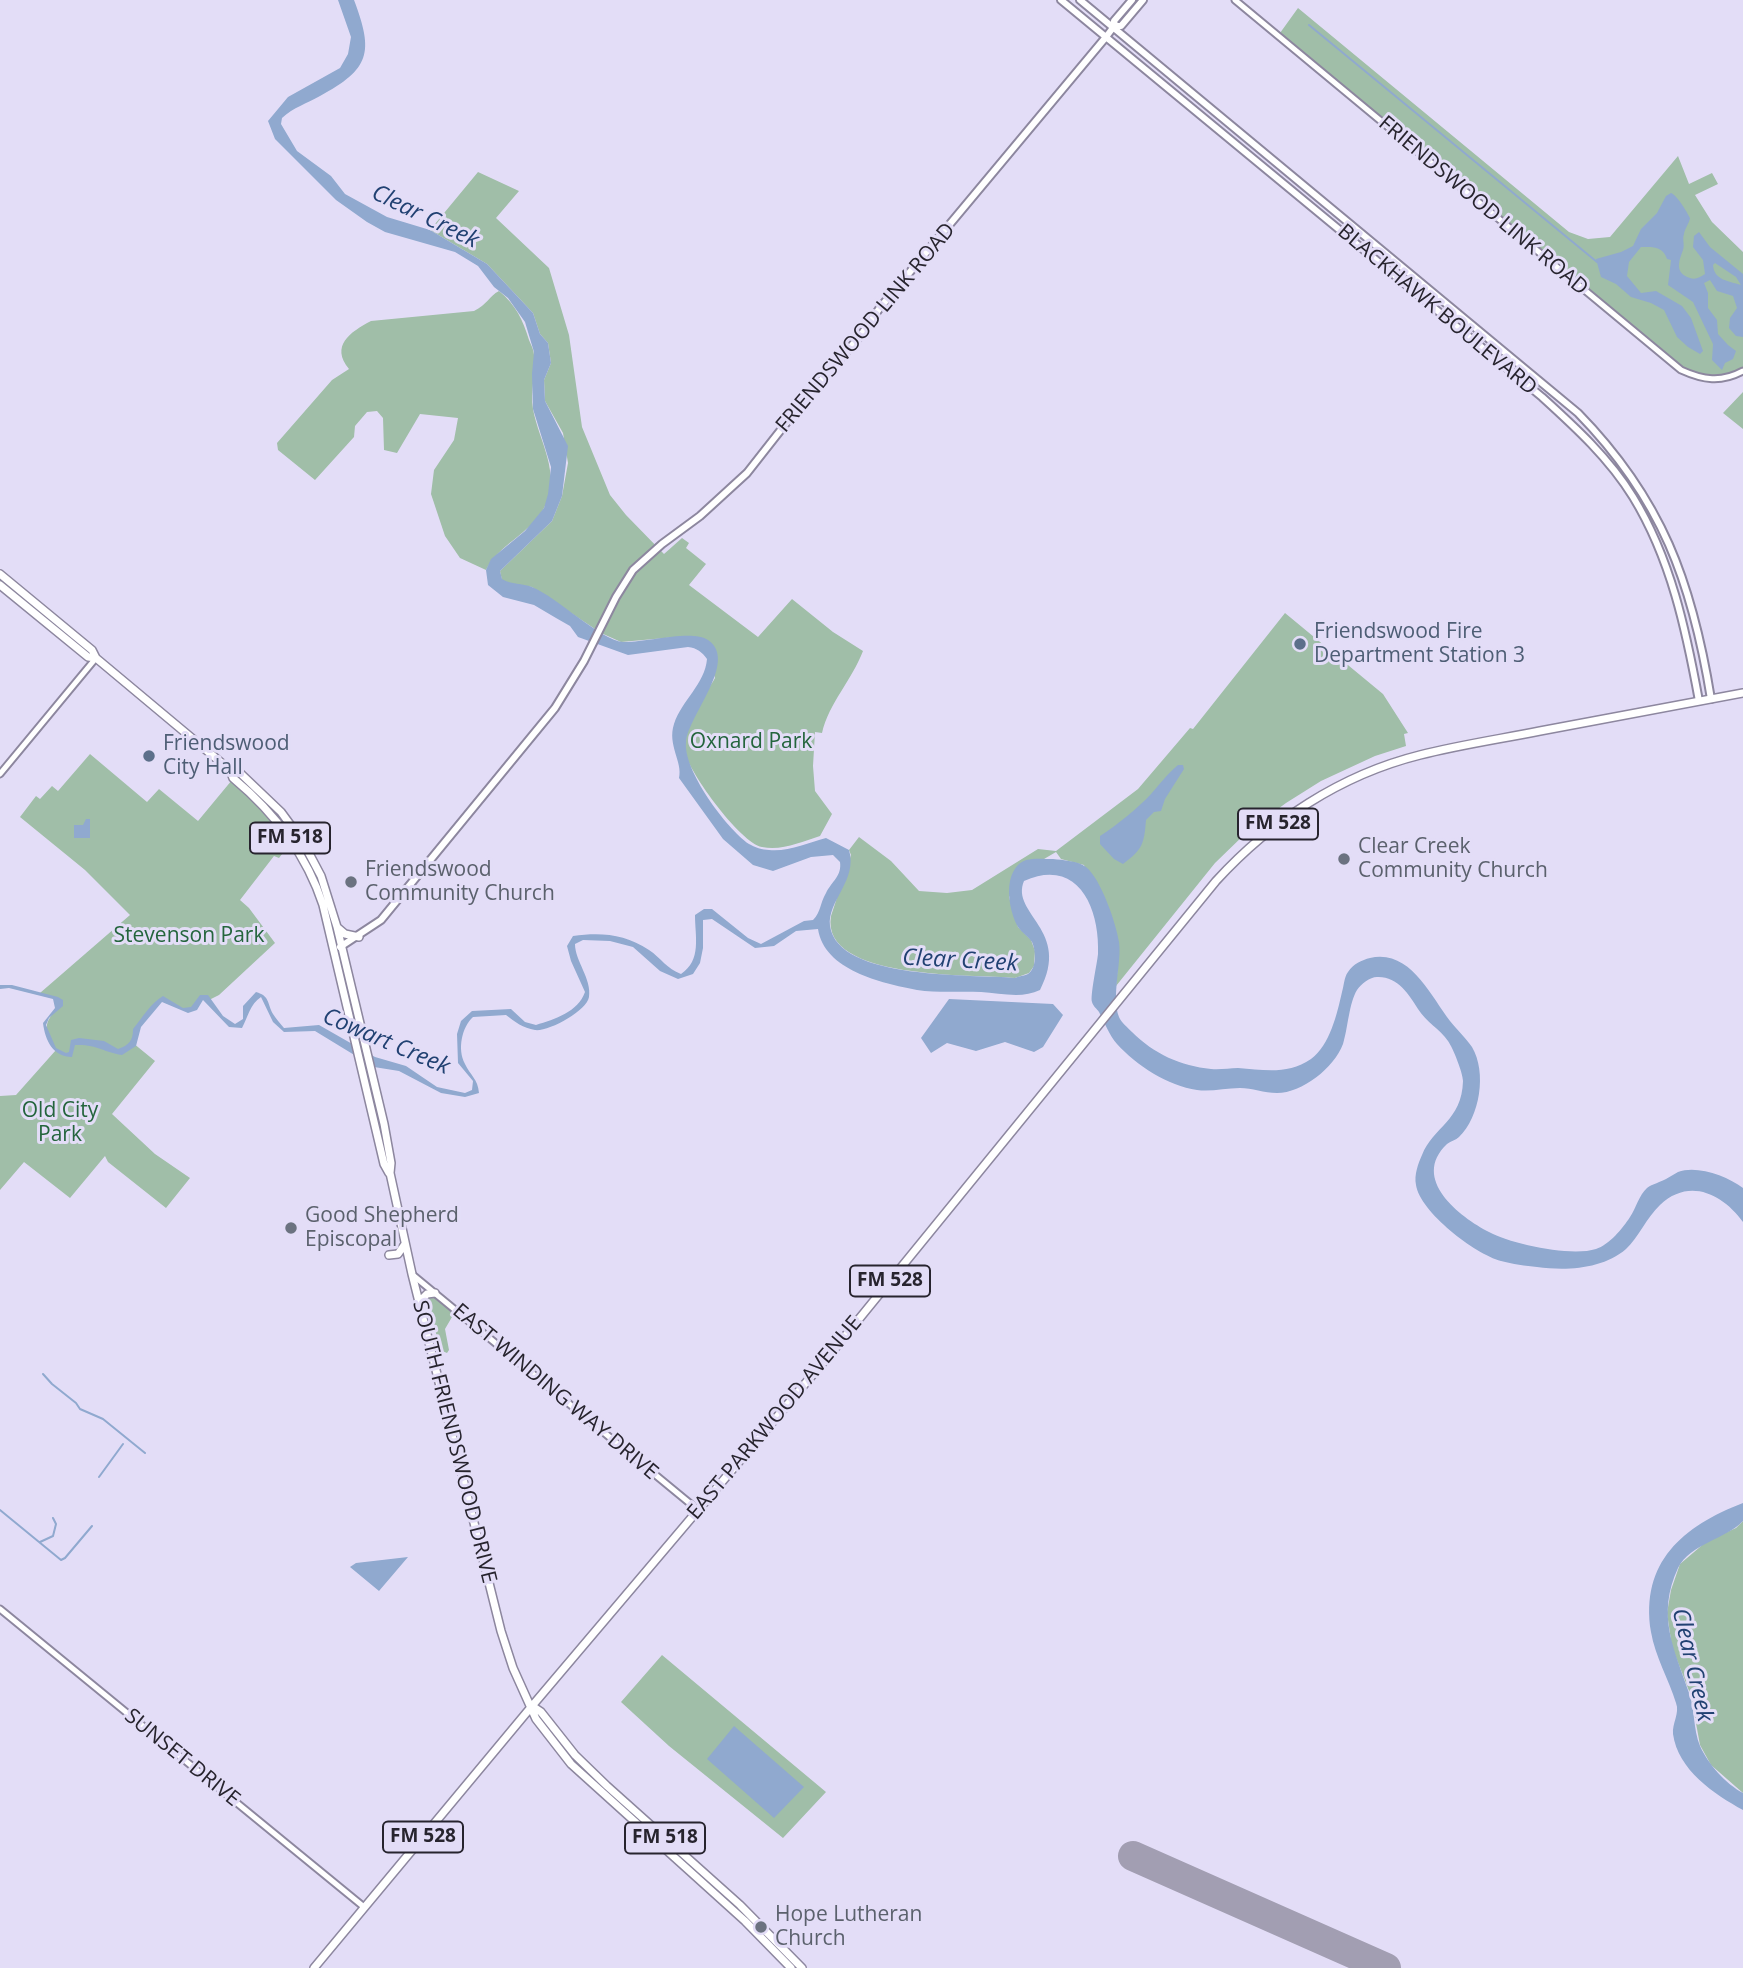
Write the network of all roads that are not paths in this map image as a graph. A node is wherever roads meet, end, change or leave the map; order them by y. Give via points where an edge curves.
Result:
1 (1061, 0) edge
2 (1080, 0) edge
3 (1132, 0) edge
4 (1143, 0) edge
5 (1235, 0) edge
6 (1114, 26) junction
7 (1106, 37) junction
8 (1200, 101) junction
9 (1193, 108) junction
10 (1247, 139) junction
11 (1239, 147) junction
12 (1293, 177) junction
13 (1286, 186) junction
14 (1408, 272) junction
15 (1401, 281) junction
16 (1456, 312) junction
17 (1449, 320) junction
18 (1743, 371) edge
19 (1677, 563) junction
20 (1667, 567) junction
21 (0, 574) edge
22 (0, 585) edge
23 (1701, 645) junction
24 (1689, 647) junction
25 (96, 658) junction
26 (1743, 693) edge
27 (1710, 699) junction
28 (1699, 701) junction
29 (230, 770) junction
30 (0, 774) edge
31 (337, 927) junction
32 (359, 937) junction
33 (338, 948) junction
34 (390, 1173) junction
35 (405, 1244) junction
36 (389, 1255) dead end
37 (412, 1274) junction
38 (435, 1293) junction
39 (419, 1302) junction
40 (698, 1510) junction
41 (0, 1609) edge
42 (532, 1706) junction
43 (364, 1907) junction
44 (314, 1968) edge
45 (791, 1968) edge
46 (802, 1968) edge

1 - 7 main road, BLACKHAWK BOULEVARD
2 - 6 main road, BLACKHAWK BOULEVARD
3 - 6 main road, FRIENDSWOOD LINK ROAD
4 - 6 main road, FRIENDSWOOD LINK ROAD via 1121,26
5 - 18 street, FRIENDSWOOD LINK ROAD via 1681,370 1713,379
6 - 7 main road, FRIENDSWOOD LINK ROAD
6 - 8 main road, BLACKHAWK BOULEVARD
7 - 9 main road, BLACKHAWK BOULEVARD
7 - 32 main road, FRIENDSWOOD LINK ROAD via 747,473 642,561 621,587 555,708 401,897
8 - 9 main road
8 - 10 main road, BLACKHAWK BOULEVARD
9 - 11 main road, BLACKHAWK BOULEVARD
10 - 11 main road
10 - 12 main road, BLACKHAWK BOULEVARD
11 - 13 main road, BLACKHAWK BOULEVARD
12 - 13 main road
12 - 14 main road, BLACKHAWK BOULEVARD
13 - 15 main road, BLACKHAWK BOULEVARD
14 - 15 main road
14 - 16 main road, BLACKHAWK BOULEVARD
15 - 17 main road, BLACKHAWK BOULEVARD
16 - 17 main road
16 - 19 main road, BLACKHAWK BOULEVARD via 1601,437 1654,511
17 - 20 main road, BLACKHAWK BOULEVARD via 1583,435 1633,496
19 - 20 main road
19 - 23 main road, BLACKHAWK BOULEVARD
20 - 24 main road, BLACKHAWK BOULEVARD
21 - 25 main road, SOUTH FRIENDSWOOD DRIVE / FM 518
22 - 25 main road, SOUTH FRIENDSWOOD DRIVE / FM 518 via 88,657
23 - 24 main road
23 - 27 main road, BLACKHAWK BOULEVARD
24 - 28 main road, BLACKHAWK BOULEVARD
25 - 29 main road, SOUTH FRIENDSWOOD DRIVE / FM 518
25 - 30 street
26 - 27 main road, FM 528
27 - 28 main road, FM 528
28 - 40 main road, EAST PARKWOOD AVENUE / FM 528 via 1422,754 1349,780 1301,807 1255,842 1216,881
29 - 31 main road, SOUTH FRIENDSWOOD DRIVE / FM 518 via 257,787 292,826 321,876
29 - 33 main road, SOUTH FRIENDSWOOD DRIVE / FM 518 via 296,846 315,882
31 - 32 main road
31 - 33 main road, SOUTH FRIENDSWOOD DRIVE / FM 518
32 - 33 main road, FRIENDSWOOD LINK ROAD
33 - 34 main road, SOUTH FRIENDSWOOD DRIVE / FM 518 via 363,1033
33 - 34 main road, SOUTH FRIENDSWOOD DRIVE / FM 518 via 384,1164
34 - 35 main road, SOUTH FRIENDSWOOD DRIVE / FM 518
35 - 36 main road via 398,1254
35 - 37 main road, SOUTH FRIENDSWOOD DRIVE / FM 518
37 - 38 street, EAST WINDING WAY DRIVE
37 - 39 main road, SOUTH FRIENDSWOOD DRIVE / FM 518
38 - 39 main road
38 - 40 street, EAST WINDING WAY DRIVE
39 - 42 main road, SOUTH FRIENDSWOOD DRIVE / FM 518 via 501,1631
40 - 42 main road, EAST PARKWOOD AVENUE / FM 528
41 - 43 street, SUNSET DRIVE
42 - 43 main road, FM 528
42 - 45 main road, SOUTH FRIENDSWOOD DRIVE / FM 518 via 536,1719 571,1764
42 - 46 main road, SOUTH FRIENDSWOOD DRIVE / FM 518 via 607,1787 740,1905
43 - 44 main road, FM 528

